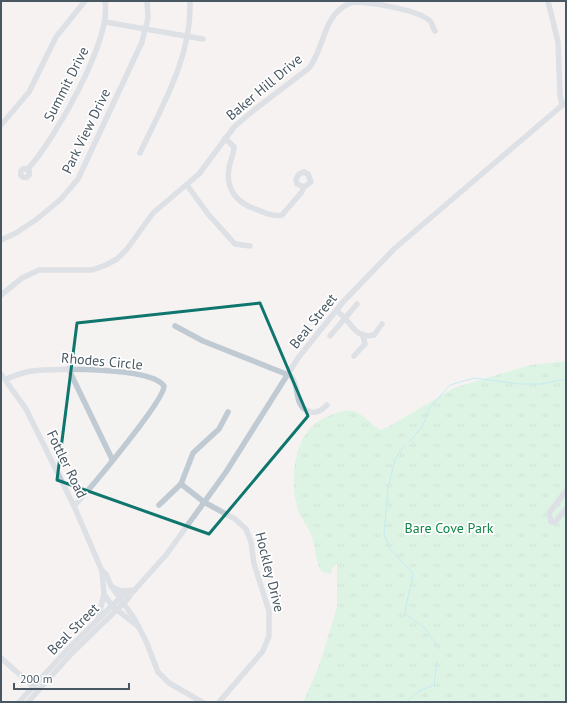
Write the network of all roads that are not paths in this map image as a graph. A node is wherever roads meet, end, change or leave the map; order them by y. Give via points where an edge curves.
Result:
1 (86, 1) edge
2 (105, 1) edge
3 (147, 1) edge
4 (190, 1) edge
5 (548, 1) edge
6 (104, 22) junction
7 (145, 29) junction
8 (434, 31) dead end
9 (187, 36) junction
10 (203, 39) dead end
11 (560, 88) junction
12 (566, 96) edge
13 (564, 103) edge
14 (1, 125) edge
15 (225, 138) junction
16 (140, 153) dead end
17 (27, 170) dead end
18 (187, 185) junction
19 (304, 187) dead end
20 (1, 240) edge
21 (250, 246) dead end
22 (1, 295) edge
23 (357, 304) dead end
24 (336, 311) junction
25 (346, 318) junction
26 (382, 324) dead end
27 (175, 326) dead end
28 (330, 336) dead end
29 (363, 336) junction
30 (354, 356) dead end
31 (68, 368) junction
32 (287, 375) junction
33 (2, 377) edge
34 (327, 405) dead end
35 (228, 412) dead end
36 (112, 459) junction
37 (181, 484) junction
38 (566, 491) edge
39 (204, 502) junction
40 (160, 505) dead end
41 (74, 506) junction
42 (566, 509) edge
43 (102, 571) junction
44 (111, 586) junction
45 (135, 590) junction
46 (104, 594) junction
47 (122, 601) junction
48 (114, 608) junction
49 (97, 620) junction
50 (138, 627) junction
51 (1, 658) edge
52 (34, 686) junction
53 (39, 690) junction
54 (19, 702) edge
55 (28, 702) edge
56 (202, 702) edge
57 (219, 702) edge

1 - 14 street via 56,37 29,92
2 - 6 street, Summit Drive
3 - 7 street, Park View Drive via 148,18
4 - 9 street
5 - 11 street via 558,42
6 - 7 street
6 - 17 street, Summit Drive via 101,39 64,116 49,144
7 - 9 street
7 - 20 street, Park View Drive via 137,54 78,178 61,199 37,219
8 - 15 street, Baker Hill Drive via 431,22 399,8 357,2 348,4 338,11 329,25 309,68 254,110
9 - 10 street
9 - 16 street via 172,86
11 - 12 street
11 - 13 street
13 - 24 street, Beal Street via 394,249
15 - 18 street, Baker Hill Drive via 202,170
15 - 19 street, Baker Hill Drive via 234,147 228,173 230,186 235,197 244,205 274,216 282,215 302,193
18 - 21 street via 234,244
18 - 22 street, Baker Hill Drive via 153,213 127,249 112,262 86,270 39,270 22,278
23 - 25 street
24 - 25 street
24 - 32 street, Beal Street
25 - 28 street
25 - 29 street via 355,331
26 - 29 street via 374,335
27 - 32 street via 203,341
29 - 30 street via 365,344
31 - 33 street, Rhodes Circle via 30,371
31 - 36 street
31 - 36 street, Rhodes Circle via 146,376 157,379 164,386 160,398
32 - 34 street via 293,378 302,408 314,413
32 - 39 street, Beal Street via 236,458
33 - 41 street, Fottler Road via 30,416
35 - 37 street via 219,429 193,453
36 - 41 street, Rhodes Circle
37 - 39 street, Hockley Drive
37 - 40 street
38 - 42 street via 549,513 552,522 555,522
39 - 45 street, Beal Street via 166,555
39 - 57 street, Hockley Drive via 235,519 248,533 270,619 268,636 262,652
41 - 43 street, Fottler Road
43 - 44 street, Fottler Road
43 - 46 street, Fottler Road
44 - 45 street via 121,591
44 - 47 street, Fottler Road
45 - 47 street, Beal Street
46 - 48 street, Fottler Road
46 - 49 street
47 - 48 street, Beal Street
47 - 50 street, Fottler Road
48 - 49 street, Beal Street
48 - 50 street, Fottler Road
48 - 53 street, Beal Street
49 - 52 street, Beal Street
50 - 56 street, Fottler Road via 158,672 174,686
51 - 52 street
52 - 53 street
52 - 54 street, Beal Street
53 - 55 street, Beal Street

